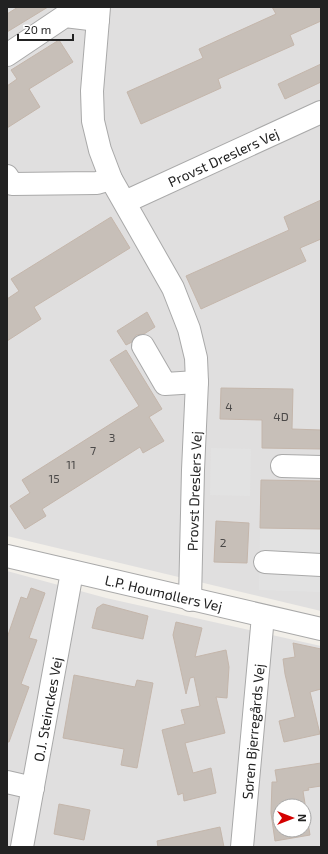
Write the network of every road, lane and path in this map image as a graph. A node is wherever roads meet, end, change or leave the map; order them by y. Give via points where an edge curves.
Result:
1 (99, 13) edge
2 (7, 55) edge
3 (321, 112) edge
4 (7, 176) edge
5 (111, 179) junction
6 (125, 202) junction
7 (143, 346) dead end
8 (197, 382) junction
9 (282, 466) dead end
10 (321, 467) edge
11 (7, 556) edge
12 (265, 562) dead end
13 (321, 564) edge
14 (72, 572) junction
15 (190, 600) junction
16 (263, 616) junction
17 (321, 629) edge
18 (7, 782) edge
19 (33, 788) junction
20 (22, 847) edge
21 (242, 847) edge

1 - 2 street, Provst Dreslers Vej via 65,16
1 - 5 street, Provst Dreslers Vej via 92,91 93,121
3 - 6 street, Provst Dreslers Vej
4 - 5 street via 12,184 97,183
5 - 6 street, Provst Dreslers Vej
6 - 8 street, Provst Dreslers Vej via 173,288 189,329 196,358
7 - 8 street via 165,384
8 - 15 street, Provst Dreslers Vej
9 - 10 street
11 - 14 street, L.P. Houmøllers Vej
12 - 13 street
14 - 15 street, L.P. Houmøllers Vej
14 - 19 street, O.J. Steinckes Vej
15 - 16 street, L.P. Houmøllers Vej
16 - 17 street, L.P. Houmøllers Vej
16 - 21 street, Søren Bjerregårds Vej
18 - 19 street
19 - 20 street, O.J. Steinckes Vej

